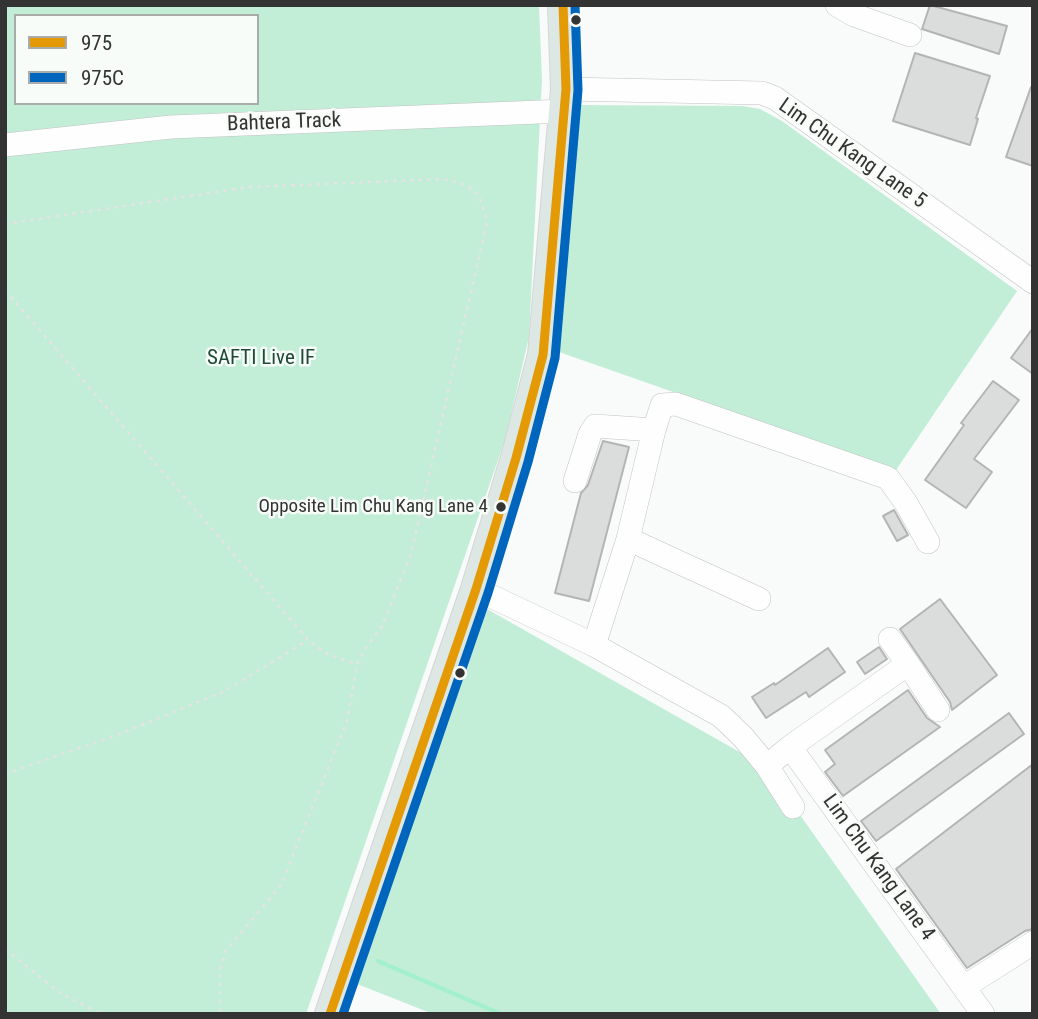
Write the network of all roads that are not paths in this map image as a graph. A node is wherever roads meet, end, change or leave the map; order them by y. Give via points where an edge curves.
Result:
1 (563, 5) edge
2 (837, 5) edge
3 (910, 35) dead end
4 (565, 100) junction
5 (5, 145) edge
6 (1030, 273) edge
7 (654, 430) junction
8 (575, 481) dead end
9 (628, 540) junction
10 (928, 542) dead end
11 (476, 589) junction
12 (759, 599) dead end
13 (890, 639) dead end
14 (594, 645) junction
15 (908, 664) junction
16 (938, 709) dead end
17 (790, 747) junction
18 (766, 766) junction
19 (793, 807) dead end
20 (1033, 943) edge
21 (964, 987) junction
22 (330, 1014) edge
23 (983, 1014) edge

1 - 4 main road
2 - 3 street via 854,16
4 - 5 street, Bahtera Track via 171,127
4 - 6 street, Lim Chu Kang Lane 5 via 762,93
4 - 11 main road via 543,355
7 - 8 street via 595,426
7 - 9 street
7 - 10 street via 662,405 676,404 888,478
9 - 12 street
9 - 14 street
11 - 14 street, Lim Chu Kang Lane 4
11 - 22 main road
13 - 15 street
14 - 18 street, Lim Chu Kang Lane 4 via 721,716
15 - 16 street
15 - 17 street
17 - 18 street
17 - 21 street, Lim Chu Kang Lane 4
18 - 19 street, Lim Chu Kang Lane 4
20 - 21 street
21 - 23 street, Lim Chu Kang Lane 4

